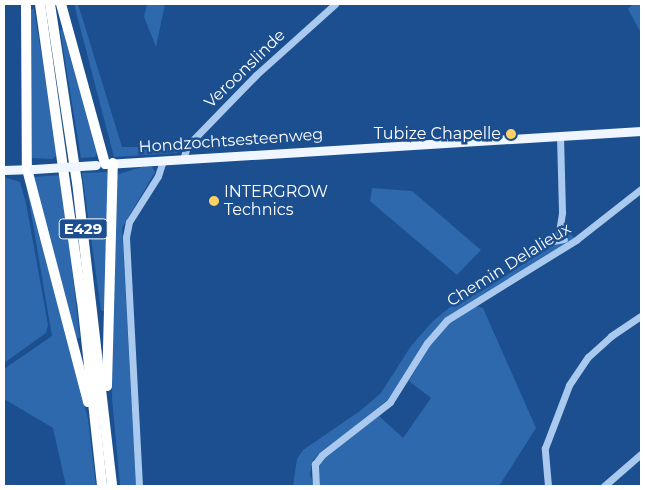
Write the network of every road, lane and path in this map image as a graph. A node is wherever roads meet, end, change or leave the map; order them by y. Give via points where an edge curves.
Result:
1 (26, 4) edge
2 (40, 4) edge
3 (50, 4) edge
4 (61, 4) edge
5 (335, 4) edge
6 (641, 131) edge
7 (560, 136) junction
8 (183, 160) junction
9 (163, 161) junction
10 (105, 164) junction
11 (30, 169) junction
12 (4, 170) edge
13 (641, 189) edge
14 (564, 239) dead end
15 (641, 316) edge
16 (641, 454) edge
17 (109, 455) junction
18 (100, 464) junction
19 (102, 486) edge
20 (112, 486) edge
21 (139, 486) edge
22 (316, 486) edge
23 (548, 486) edge
24 (604, 486) edge

1 - 11 highway
2 - 18 highway, E429 via 67,185
3 - 17 highway, E429 via 77,182
4 - 10 highway
5 - 8 street, Veroonslinde via 256,75 187,146
6 - 7 main road, Hondzochtsesteenweg
7 - 8 main road, Hondzochtsesteenweg
7 - 14 street via 562,212 559,232 553,242
8 - 9 main road, Hondzochtsesteenweg
9 - 10 main road, Hondzochtsesteenweg
9 - 21 street via 158,176 128,222 126,237
10 - 11 main road, Hondzochtsesteenweg, bridge
10 - 17 highway
11 - 12 main road, Hondzochtsesteenweg
11 - 18 highway via 78,360
13 - 22 street, Chemin Delalieux via 576,240 446,320 427,343 390,402 322,455 315,464
15 - 23 street via 611,336 588,357 569,385 546,444 544,465
16 - 24 street
17 - 20 highway, E429
18 - 19 highway, E429

